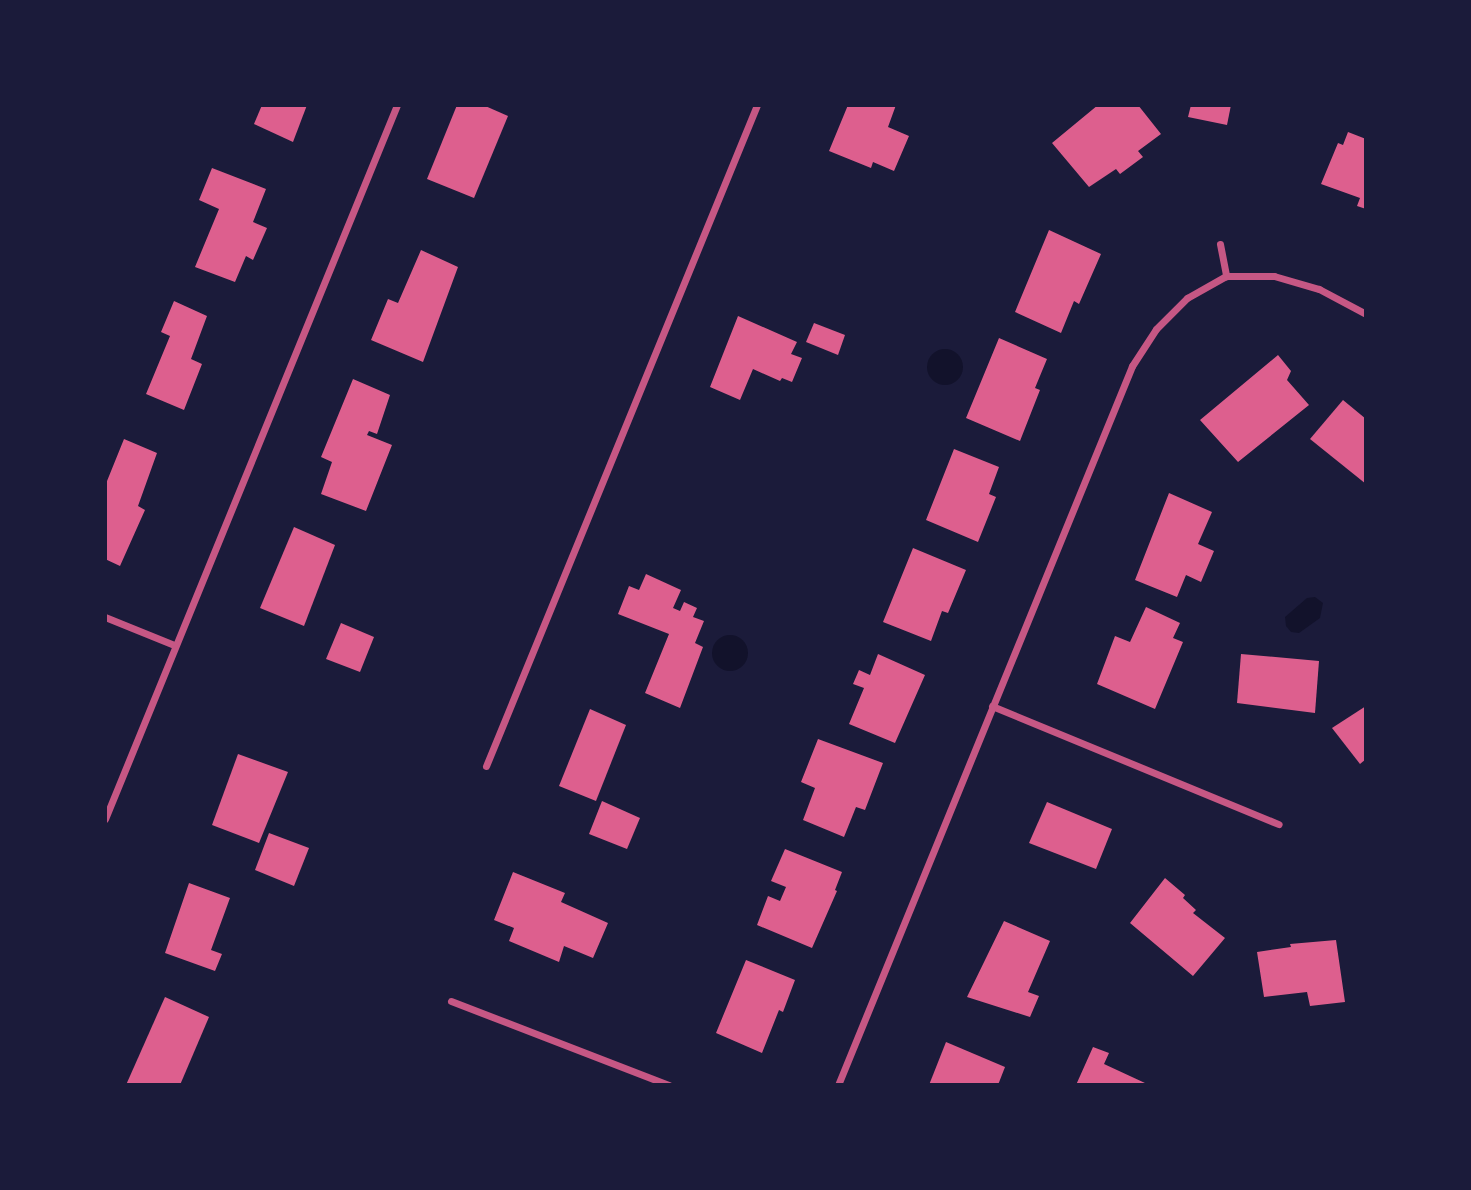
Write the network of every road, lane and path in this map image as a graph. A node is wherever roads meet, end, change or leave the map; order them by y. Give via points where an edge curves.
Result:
1 (397, 105) edge
2 (757, 105) edge
3 (1220, 244) dead end
4 (1226, 276) junction
5 (1366, 314) edge
6 (105, 617) edge
7 (174, 645) junction
8 (992, 706) junction
9 (486, 766) dead end
10 (105, 819) edge
11 (1279, 824) dead end
12 (451, 1001) dead end
13 (669, 1085) edge
14 (838, 1085) edge

1 - 7 street
2 - 9 street
3 - 4 street
4 - 5 street via 1274,276 1319,289
4 - 8 street via 1187,298 1156,329 1132,366
6 - 7 street
7 - 10 street
8 - 11 street
8 - 14 street
12 - 13 street

